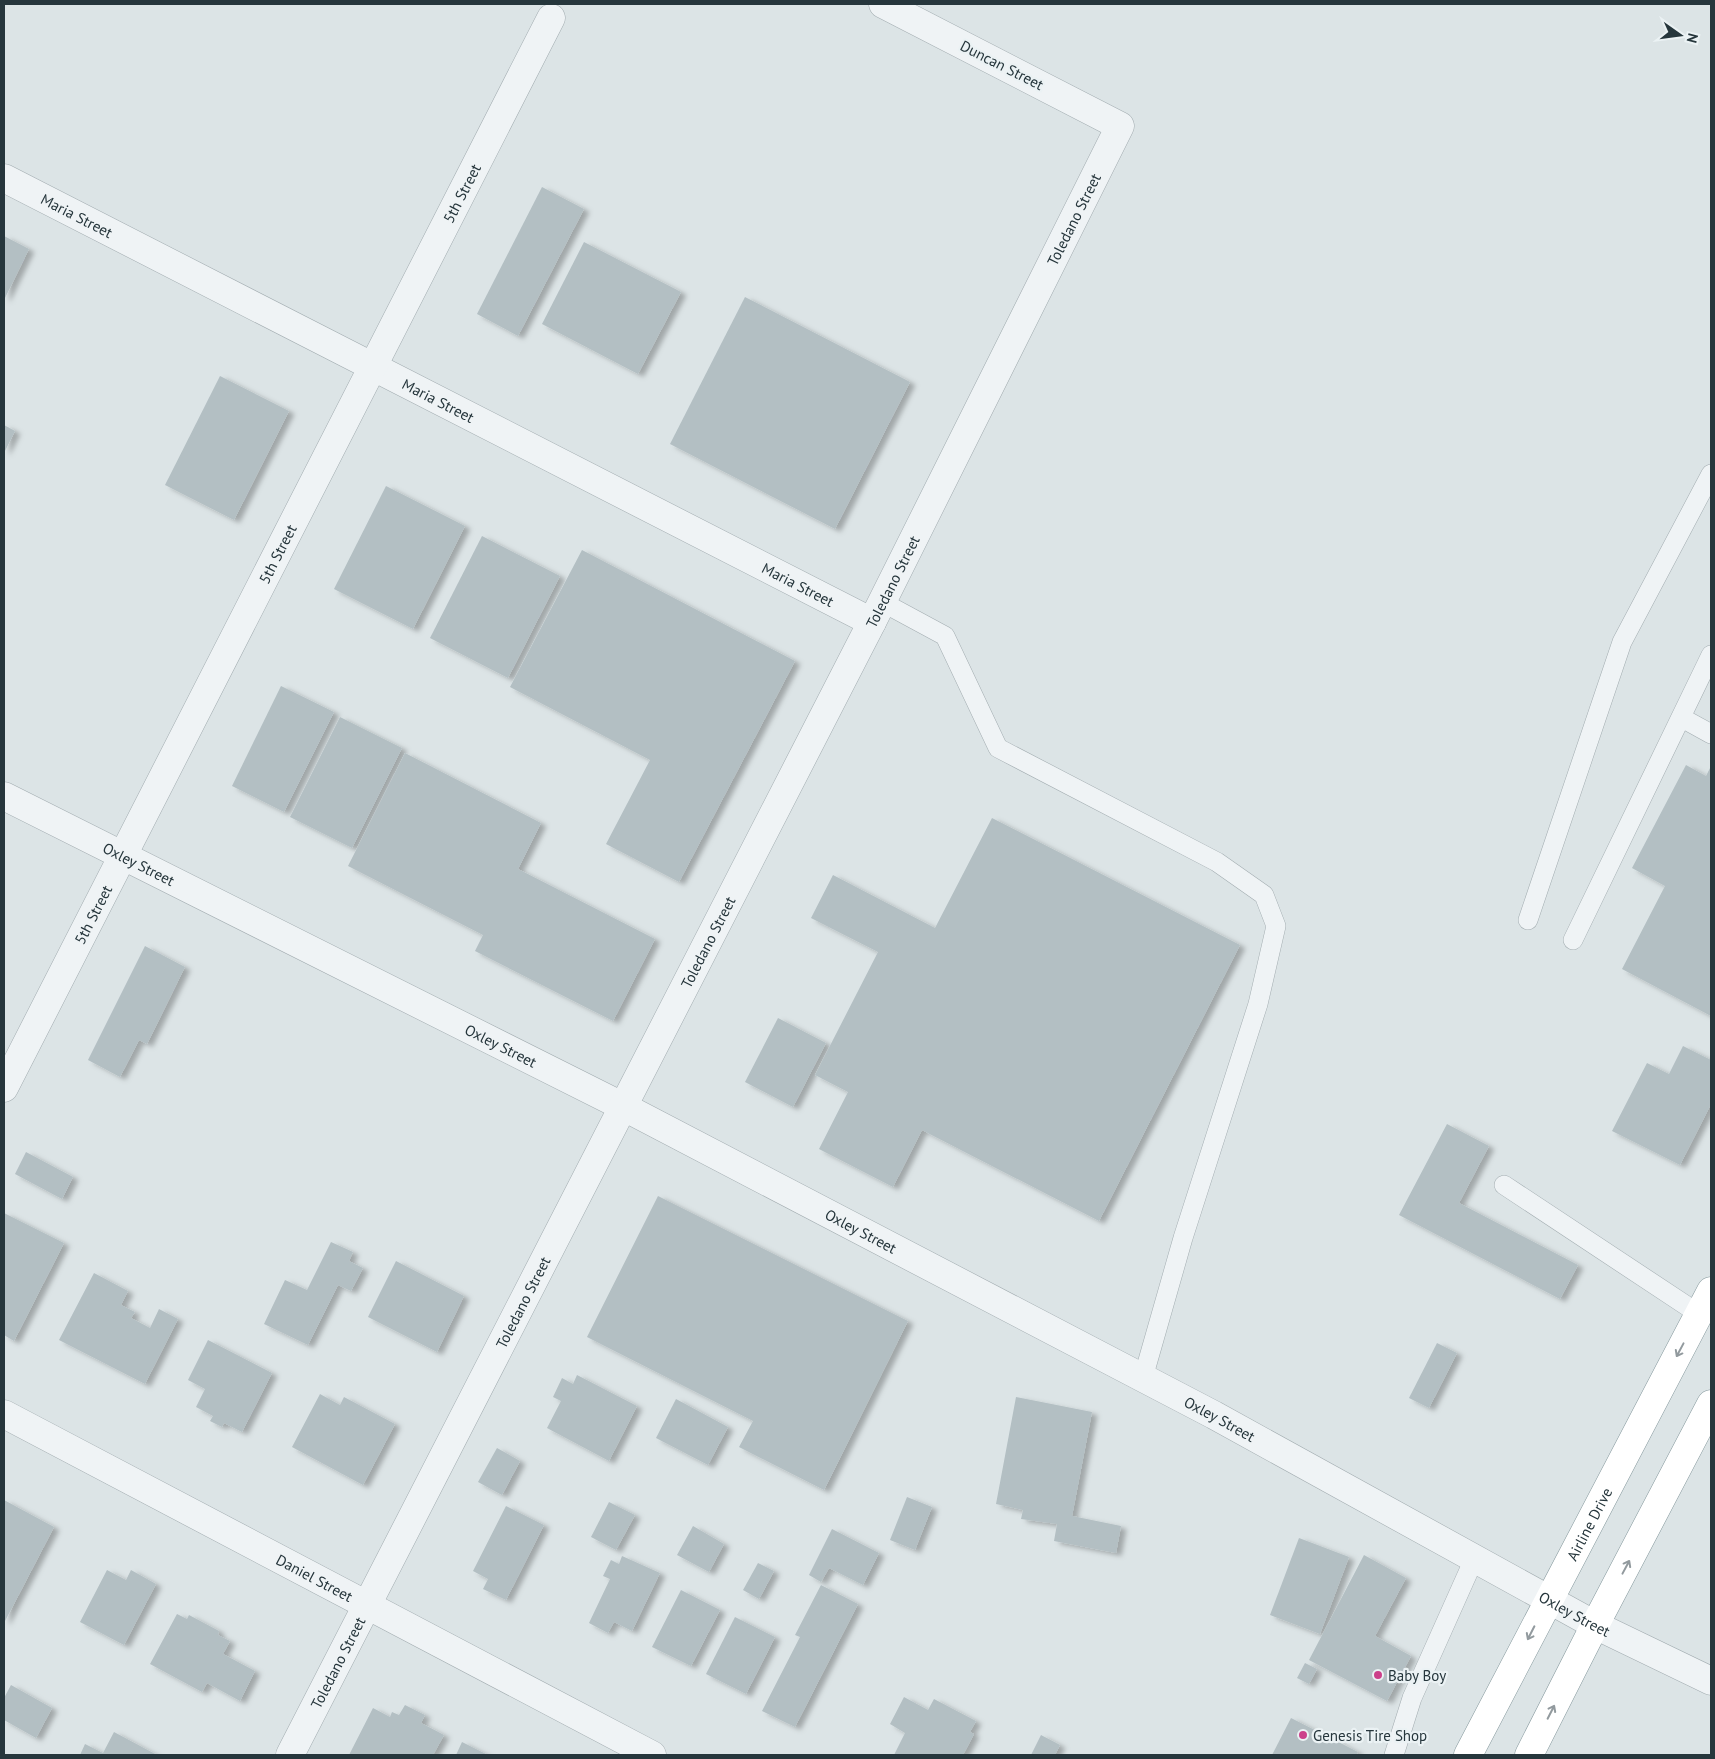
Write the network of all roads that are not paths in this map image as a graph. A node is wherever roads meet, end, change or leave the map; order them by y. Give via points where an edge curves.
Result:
1 (883, 4) edge
2 (551, 18) dead end
3 (1120, 126) joint
4 (4, 178) edge
5 (373, 368) junction
6 (1711, 474) edge
7 (877, 612) junction
8 (1711, 655) edge
9 (1682, 718) junction
10 (1711, 734) edge
11 (4, 796) edge
12 (123, 856) junction
13 (1528, 920) dead end
14 (1573, 940) dead end
15 (4, 1088) edge
16 (624, 1107) junction
17 (1504, 1185) dead end
18 (1705, 1303) edge
19 (1143, 1378) junction
20 (1711, 1404) edge
21 (4, 1414) edge
22 (1475, 1557) junction
23 (1550, 1598) junction
24 (368, 1605) junction
25 (1595, 1625) junction
26 (1711, 1681) edge
27 (290, 1755) edge
28 (652, 1755) edge
29 (1394, 1755) edge
30 (1468, 1755) edge
31 (1529, 1755) edge

1 - 3 street, Duncan Street
2 - 5 street, 5th Street
3 - 7 street, Toledano Street
4 - 5 street, Maria Street
5 - 7 street, Maria Street
5 - 12 street, 5th Street
6 - 13 lane via 1622,642
7 - 16 street, Toledano Street
7 - 19 lane via 945,636 998,748 1217,862 1264,895 1276,926 1258,1004 1183,1238
8 - 9 lane
9 - 10 lane
9 - 14 lane
11 - 12 street, Oxley Street
12 - 15 street, 5th Street
12 - 16 street, Oxley Street
16 - 19 street, Oxley Street
16 - 24 street, Toledano Street
17 - 18 lane
18 -> 23 highway, Airline Drive
19 - 22 street, Oxley Street
25 -> 20 highway
21 - 24 street, Daniel Street
22 - 23 street, Oxley Street
22 - 29 lane via 1412,1698
23 - 25 street, Oxley Street
23 -> 30 highway, Airline Drive
24 - 27 street, Toledano Street
24 - 28 street, Daniel Street
25 - 26 street, Oxley Street
31 -> 25 highway

